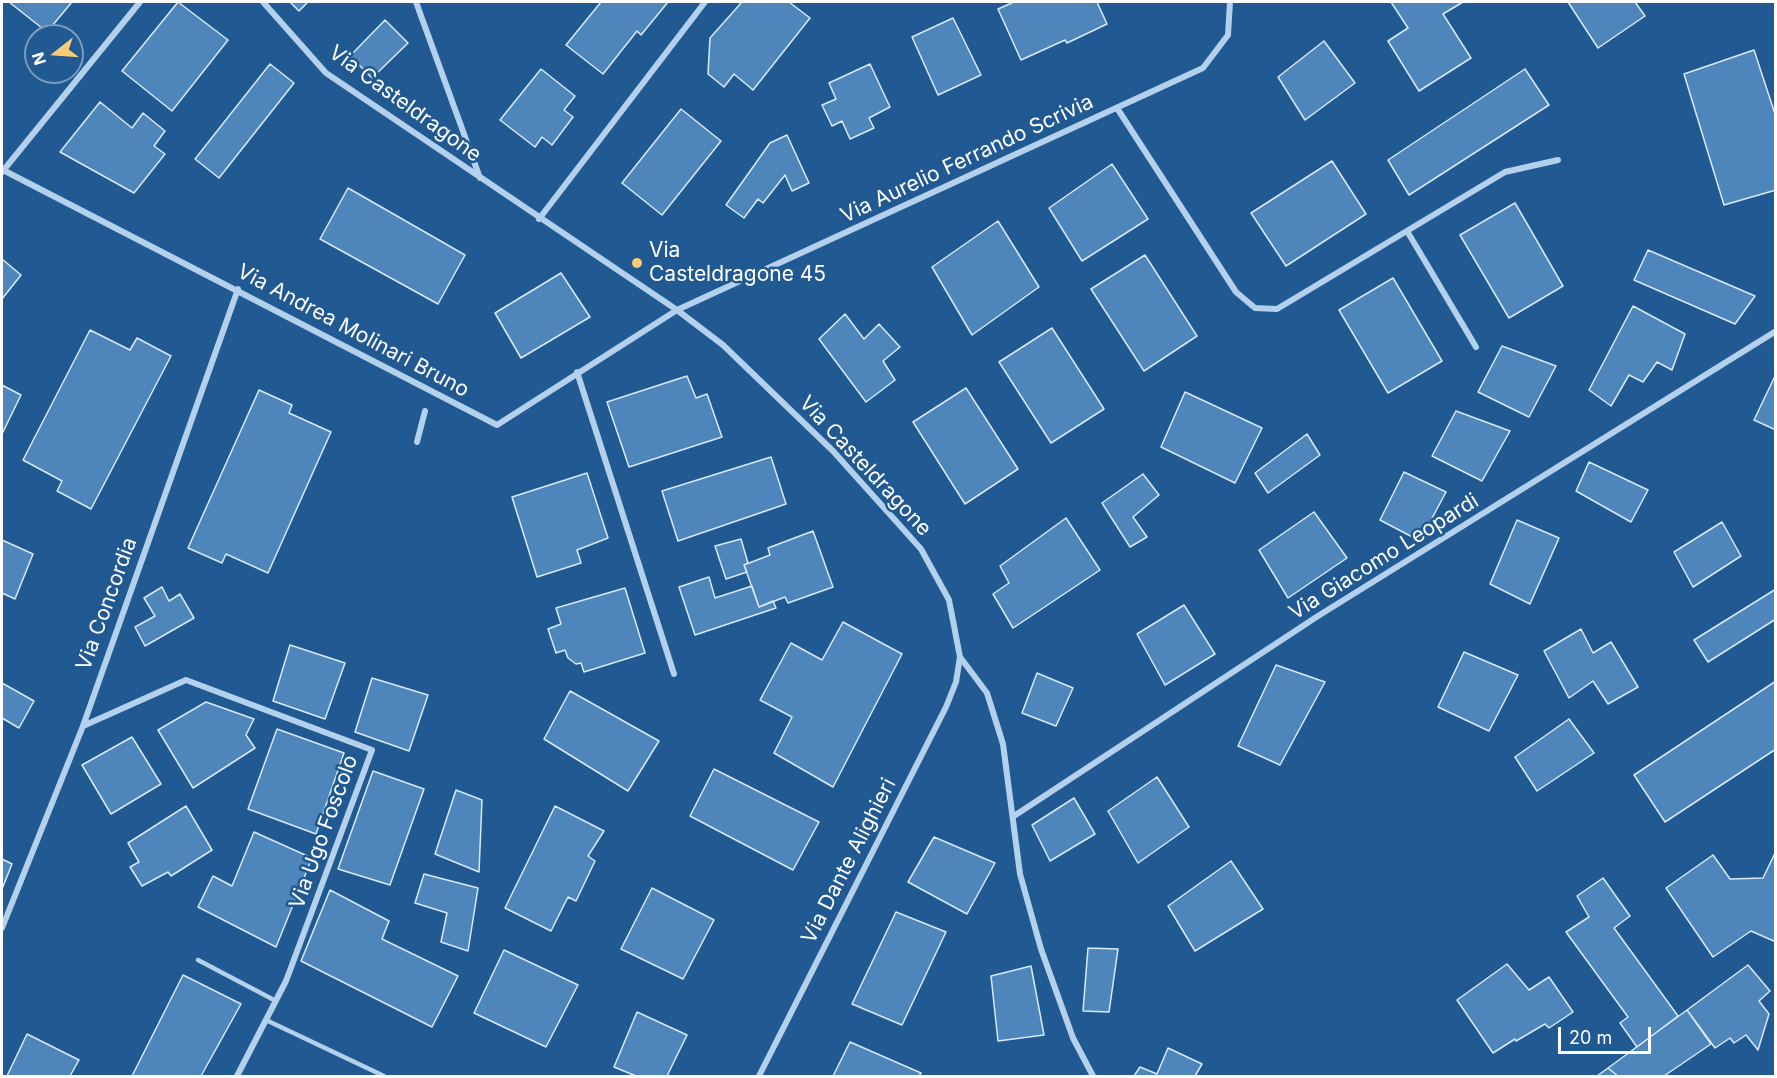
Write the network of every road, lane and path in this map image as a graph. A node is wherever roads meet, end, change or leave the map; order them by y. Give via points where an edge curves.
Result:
1 (140, 2) edge
2 (263, 2) edge
3 (416, 2) edge
4 (705, 2) edge
5 (1230, 2) edge
6 (1117, 108) junction
7 (1558, 159) dead end
8 (2, 172) edge
9 (480, 179) junction
10 (539, 219) junction
11 (1407, 231) junction
12 (238, 289) junction
13 (677, 310) junction
14 (1776, 331) edge
15 (1476, 346) dead end
16 (577, 372) junction
17 (425, 411) dead end
18 (417, 442) dead end
19 (960, 657) junction
20 (674, 674) dead end
21 (83, 726) junction
22 (1014, 816) junction
23 (2, 928) edge
24 (198, 960) dead end
25 (276, 1001) junction
26 (266, 1020) junction
27 (237, 1077) edge
28 (384, 1077) edge
29 (759, 1077) edge
30 (1093, 1077) edge

1 - 8 street
2 - 9 street, Via Casteldragone via 327,73
3 - 9 street, Via Casteldragone
4 - 10 street
5 - 6 street, Via Aurelio Ferrando Scrivia via 1228,35 1203,68
6 - 11 street via 1236,292 1255,308 1277,309
6 - 13 street, Via Aurelio Ferrando Scrivia
7 - 11 street via 1504,172
8 - 12 street, Via Andrea Molinari Bruno
9 - 10 street, Via Casteldragone
10 - 13 street, Via Casteldragone
11 - 15 street
12 - 16 street, Via Andrea Molinari Bruno via 496,425
12 - 21 street, Via Concordia
13 - 16 street, Via Andrea Molinari Bruno
13 - 19 street, Via Casteldragone via 747,366 833,451 921,549 949,600
14 - 22 street, Via Giacomo Leopardi via 1318,616
16 - 20 street
17 - 18 street
19 - 22 street, Via Casteldragone via 987,693 1003,744
19 - 29 street, Via Dante Alighieri via 946,707
21 - 23 street, Via Concordia
21 - 25 street, Via Ugo Foscolo via 186,680 372,750
22 - 30 street, Via Casteldragone via 1020,874 1041,949 1073,1038
24 - 25 lane
25 - 26 street, Via Ugo Foscolo
26 - 27 street, Via Ugo Foscolo
26 - 28 lane

